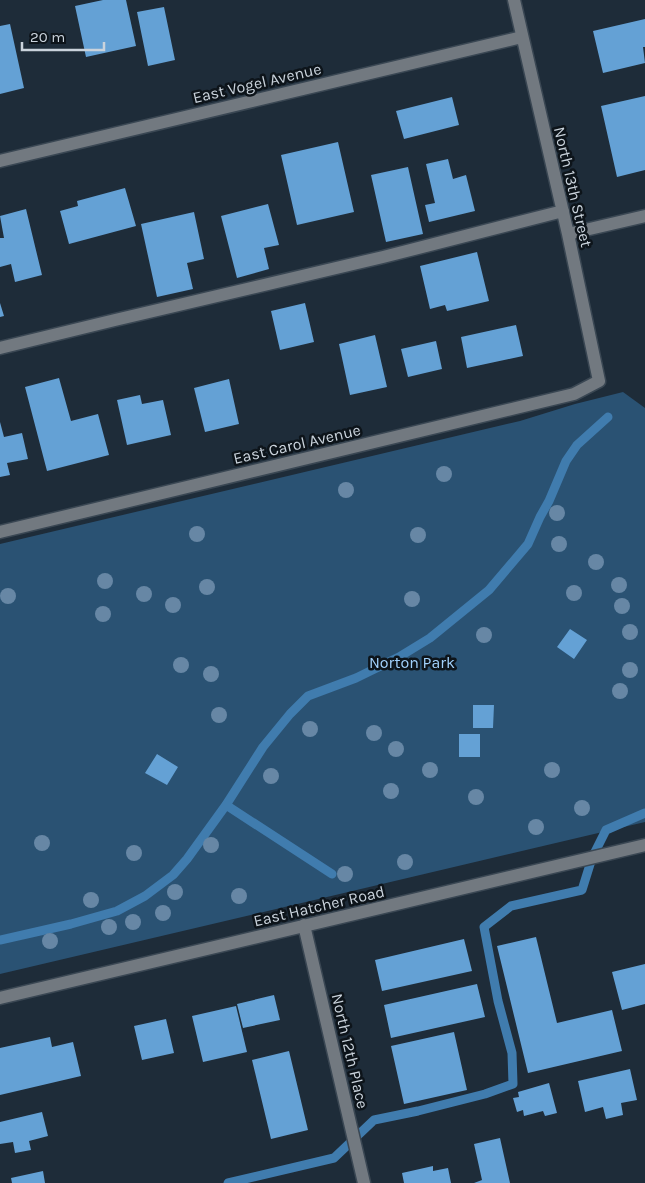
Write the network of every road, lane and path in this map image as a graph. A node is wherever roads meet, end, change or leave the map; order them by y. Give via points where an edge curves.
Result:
1 (514, 0) edge
2 (522, 37) junction
3 (0, 161) edge
4 (563, 211) junction
5 (645, 216) edge
6 (568, 234) junction
7 (0, 348) edge
8 (599, 381) joint
9 (0, 532) edge
10 (645, 845) edge
11 (304, 926) junction
12 (0, 998) edge
13 (364, 1183) edge

1 - 2 street, North 13th Street
2 - 3 street, East Vogel Avenue
2 - 4 street, North 13th Street
4 - 6 street, North 13th Street
4 - 7 street
5 - 6 street
6 - 8 street, North 13th Street
8 - 9 street, East Carol Avenue via 574,394
10 - 11 street, East Hatcher Road
11 - 12 street, East Hatcher Road
11 - 13 street, North 12th Place

